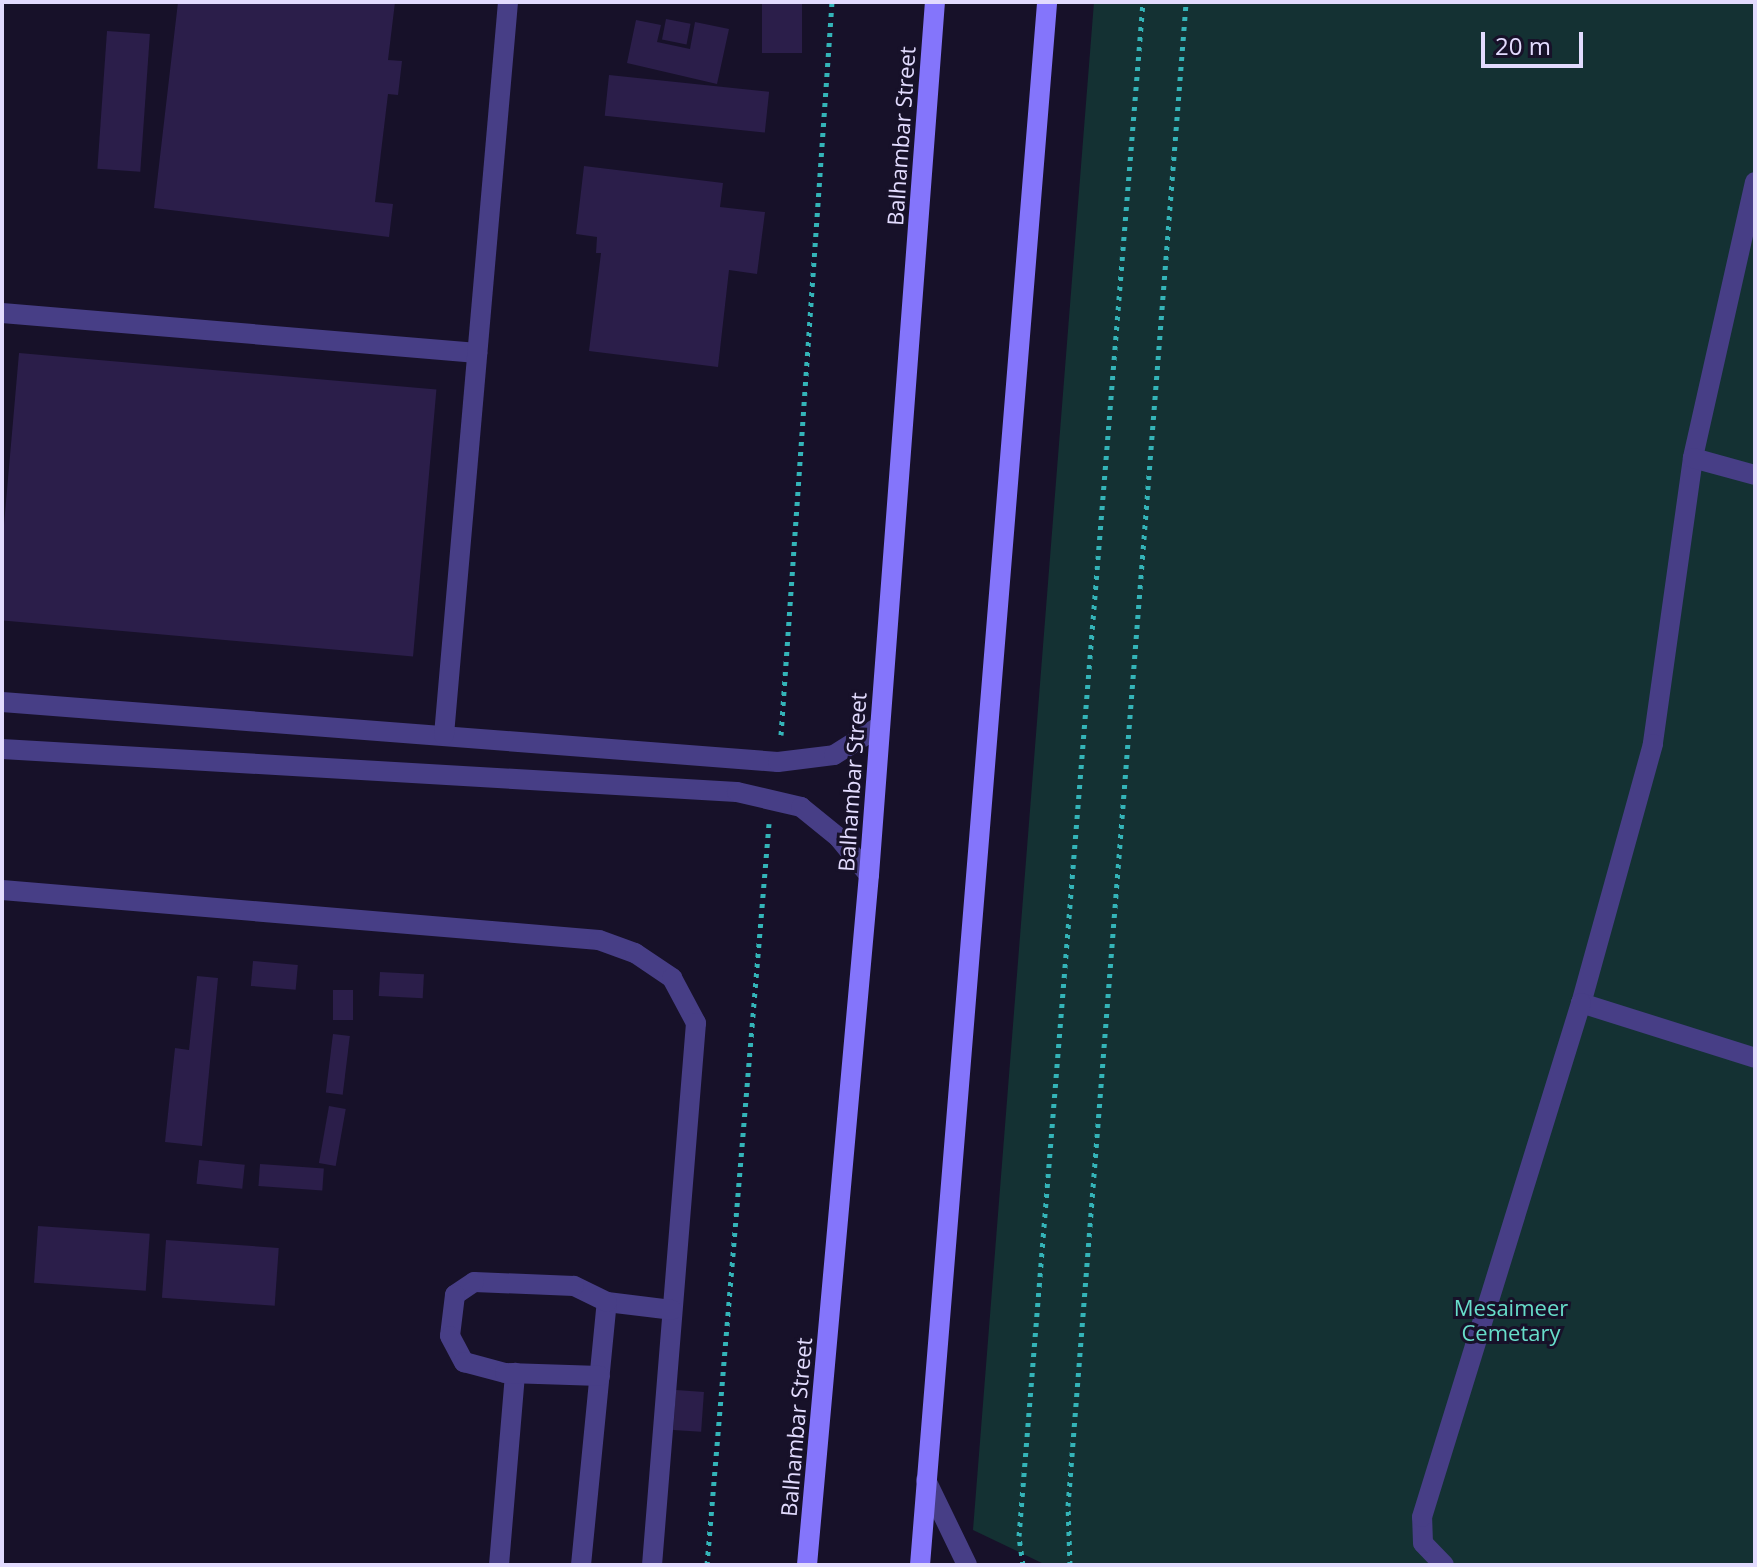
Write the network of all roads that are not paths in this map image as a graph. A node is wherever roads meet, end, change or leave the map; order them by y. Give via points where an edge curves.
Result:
1 (508, 2) edge
2 (935, 2) edge
3 (1047, 2) edge
4 (1755, 182) edge
5 (2, 313) edge
6 (477, 353) junction
7 (1693, 458) junction
8 (1755, 475) edge
9 (2, 702) edge
10 (880, 726) junction
11 (444, 735) junction
12 (2, 749) edge
13 (869, 875) junction
14 (2, 890) edge
15 (1581, 1003) junction
16 (1755, 1058) edge
17 (607, 1302) junction
18 (672, 1310) junction
19 (515, 1373) junction
20 (600, 1376) junction
21 (926, 1480) junction
22 (499, 1565) edge
23 (581, 1565) edge
24 (652, 1565) edge
25 (807, 1565) edge
26 (920, 1565) edge
27 (967, 1565) edge
28 (1444, 1565) edge

1 - 6 street
2 - 10 street, Balhambar Street
3 - 21 street
4 - 7 street
5 - 6 street
6 - 11 street
7 - 8 street
7 - 15 street via 1653,744
9 - 11 street
10 - 11 street via 834,755 789,762
10 - 13 street, Balhambar Street
12 - 13 street via 771,796 822,821
13 - 25 street, Balhambar Street
14 - 18 street via 599,940 635,953 672,978 696,1023
15 - 16 street
15 - 28 street via 1422,1517 1423,1543
17 - 18 street
17 - 19 street via 574,1286 474,1282 455,1295 450,1336 464,1362
17 - 20 street
18 - 24 street
19 - 20 street
19 - 22 street
20 - 23 street
21 - 26 street
21 - 27 street

